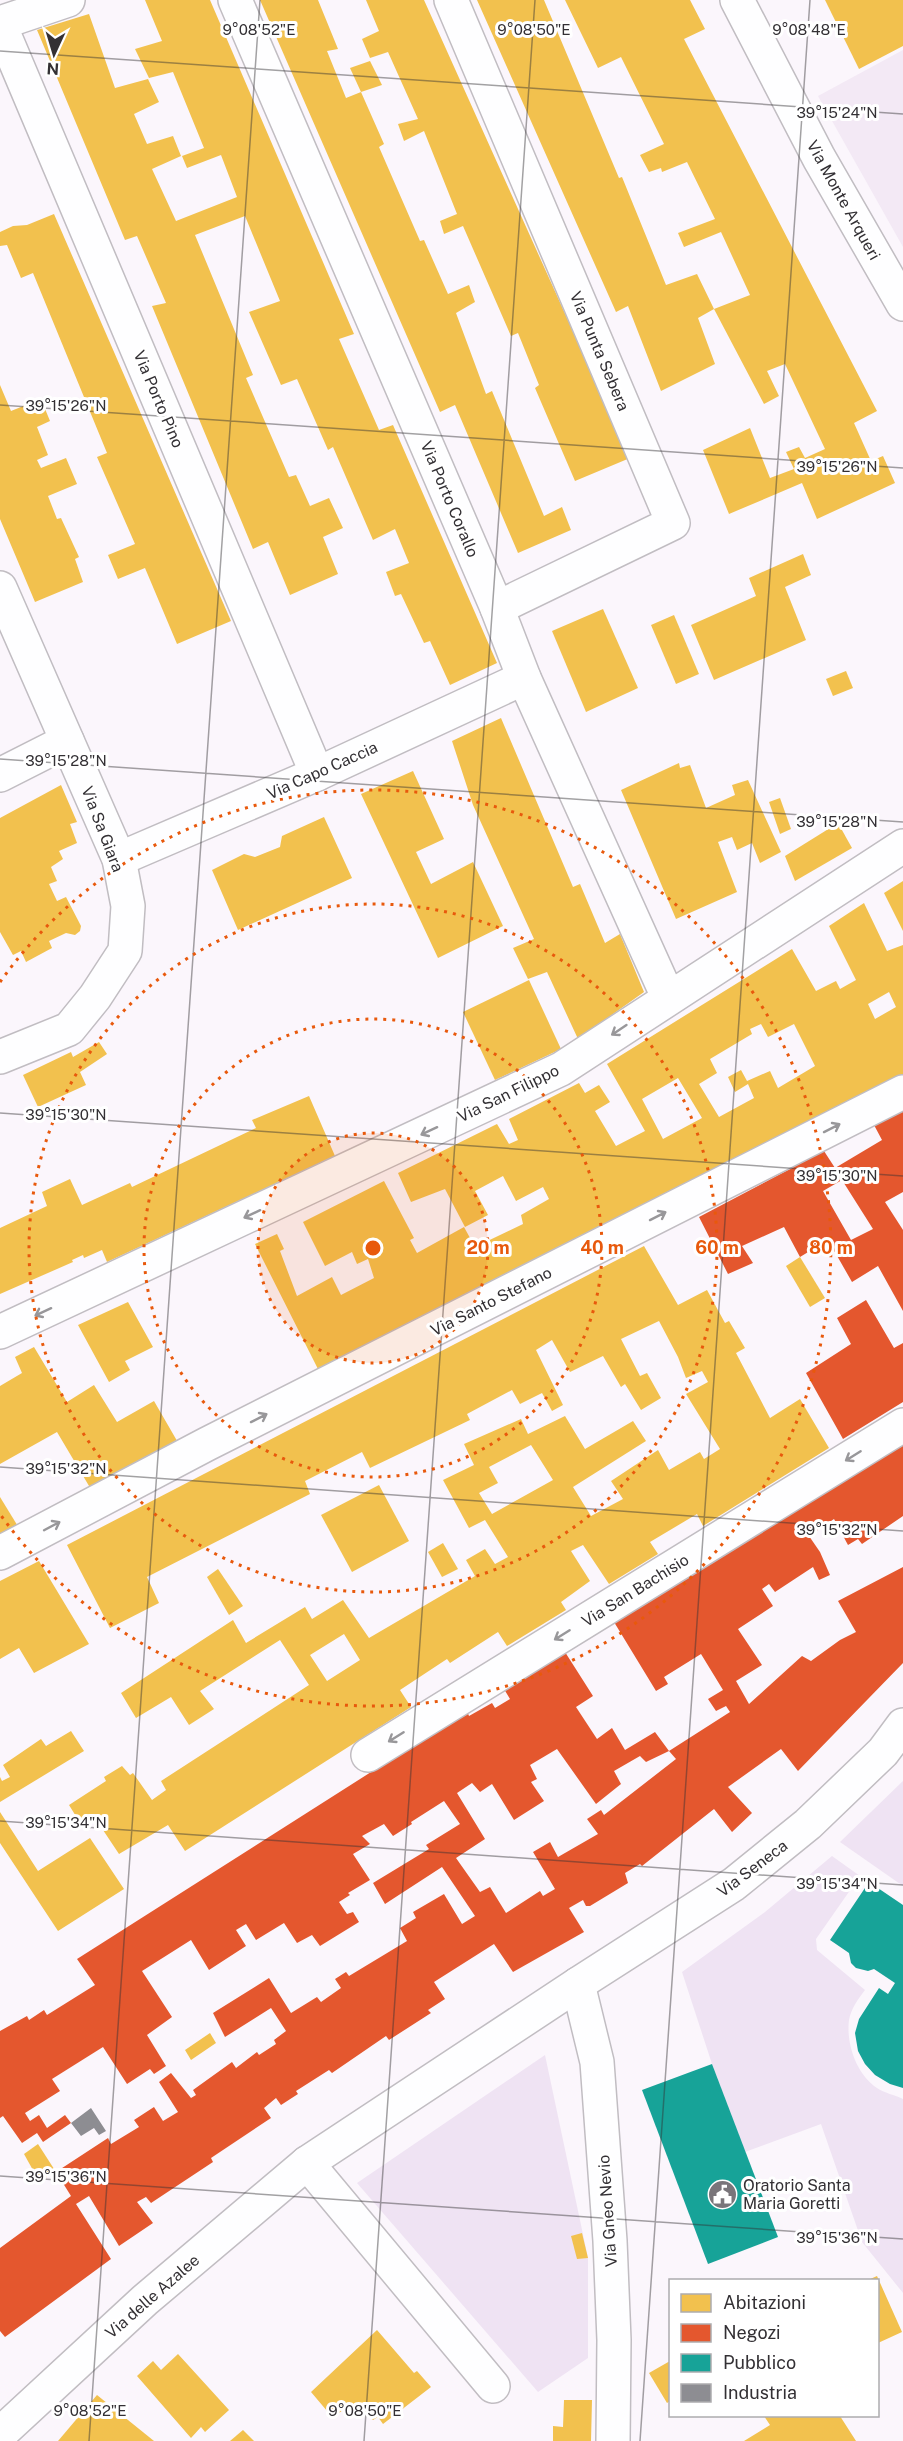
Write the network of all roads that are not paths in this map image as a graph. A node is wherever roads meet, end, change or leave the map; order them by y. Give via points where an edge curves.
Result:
1 (68, 0) edge
2 (235, 0) edge
3 (451, 0) edge
4 (737, 0) edge
5 (0, 24) edge
6 (903, 304) edge
7 (0, 588) edge
8 (497, 608) junction
9 (524, 678) junction
10 (67, 741) junction
11 (316, 774) junction
12 (0, 775) edge
13 (903, 846) edge
14 (119, 860) junction
15 (668, 997) junction
16 (0, 1057) edge
17 (903, 1092) edge
18 (0, 1332) edge
19 (903, 1425) edge
20 (0, 1553) edge
21 (903, 1725) edge
22 (368, 1755) dead end
23 (578, 1984) junction
24 (307, 2163) junction
25 (493, 2386) dead end
26 (0, 2434) edge
27 (613, 2441) edge

1 - 5 street
2 - 8 street, Via Porto Corallo
3 - 8 street, Via Punta Sebera via 673,523
4 - 6 street, Via Monte Arqueri via 819,158
5 - 11 street, Via Porto Pino
7 - 10 street, Via Sa Giara
8 - 9 street, Via Porto Corallo
9 - 11 street, Via Capo Caccia
9 - 15 street, Via Porto Corallo
10 - 12 street
10 - 14 street, Via Sa Giara
11 - 14 street, Via Capo Caccia
13 - 15 street, Via San Filippo
14 - 16 street, Via Sa Giara via 128,906 125,951 69,1029
15 -> 18 street, Via San Filippo via 561,1069
20 -> 17 street, Via Santo Stefano
19 -> 22 street, Via San Bachisio
21 - 23 street, Via Seneca via 883,1752 808,1824 734,1884
23 - 24 street, Via delle Azalee
23 - 27 street, Via Gneo Nevio via 597,2062 610,2241
24 - 25 street
24 - 26 street, Via delle Azalee via 146,2300

